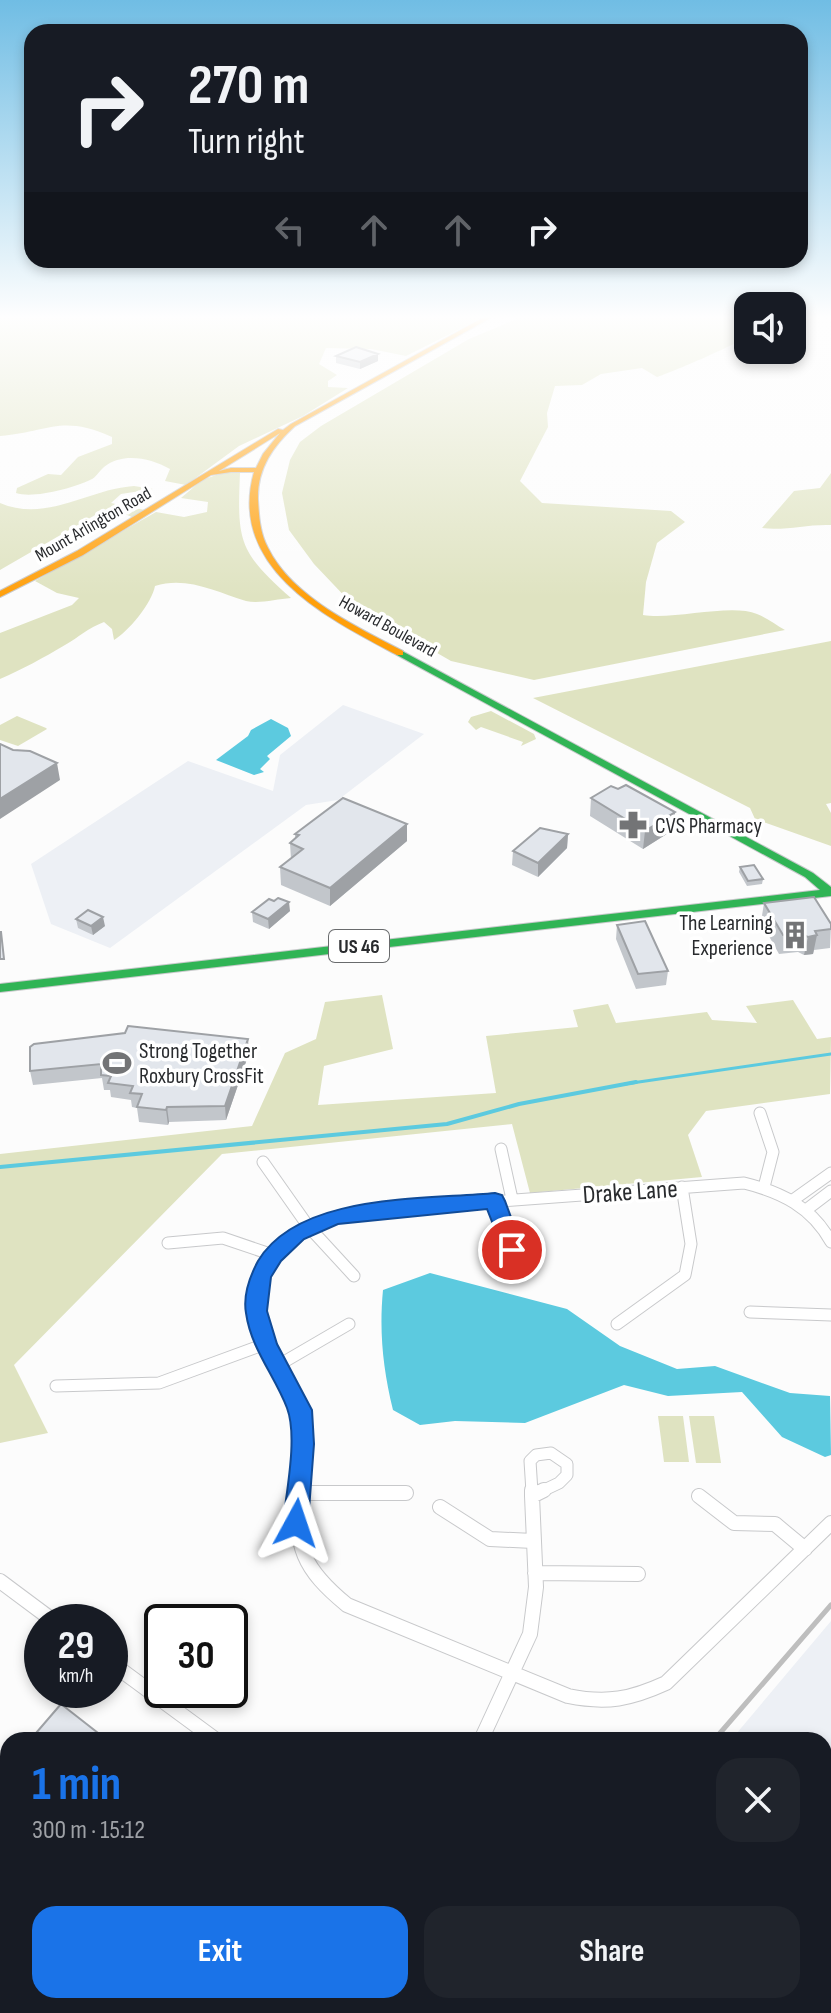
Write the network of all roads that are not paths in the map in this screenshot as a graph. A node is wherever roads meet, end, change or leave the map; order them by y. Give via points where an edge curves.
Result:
1 (320, 410) edge
2 (293, 425) junction
3 (220, 466) junction
4 (258, 469) junction
5 (201, 480) junction
6 (0, 594) edge
7 (831, 895) edge
8 (0, 988) edge
9 (760, 1113) dead end
10 (501, 1149) dead end
11 (263, 1162) dead end
12 (831, 1173) edge
13 (682, 1187) junction
14 (764, 1187) junction
15 (831, 1191) edge
16 (512, 1199) junction
17 (793, 1200) junction
18 (495, 1201) junction
19 (806, 1210) junction
20 (308, 1226) junction
21 (831, 1242) edge
22 (168, 1243) dead end
23 (273, 1255) junction
24 (521, 1274) dead end
25 (354, 1276) dead end
26 (750, 1312) dead end
27 (831, 1315) edge
28 (349, 1324) dead end
29 (617, 1324) dead end
30 (265, 1344) junction
31 (277, 1366) junction
32 (56, 1386) dead end
33 (298, 1493) junction
34 (406, 1493) dead end
35 (532, 1496) dead end
36 (699, 1496) dead end
37 (440, 1507) dead end
38 (831, 1523) edge
39 (533, 1541) junction
40 (805, 1549) junction
41 (535, 1573) junction
42 (638, 1574) dead end
43 (0, 1581) edge
44 (31, 1604) edge
45 (515, 1673) junction
46 (128, 1675) edge
47 (205, 1732) edge
48 (485, 1732) edge

1 - 2 main road, Howard Boulevard
2 - 3 main road, Mount Arlington Road
2 - 4 main road, Howard Boulevard
3 - 4 main road via 239,463
3 - 5 main road, Mount Arlington Road
4 - 5 main road, Mount Arlington Road via 226,471
4 - 7 main road, Howard Boulevard via 252,504 257,536 273,566 310,601 809,875
5 - 6 main road, Mount Arlington Road
7 - 8 main road, US 46
9 - 14 street via 773,1152
10 - 16 street
11 - 20 street
12 - 17 street
13 - 14 street, Drake Lane
13 - 16 street, Drake Lane
13 - 29 street via 690,1267
14 - 17 street, Drake Lane
15 - 19 street
16 - 18 street, Drake Lane
17 - 19 street, Drake Lane
18 - 20 street, Drake Lane via 355,1212
18 - 24 street
19 - 21 street, Drake Lane
20 - 23 street, Drake Lane
20 - 25 street
22 - 23 street via 223,1238
23 - 30 street, Drake Lane via 257,1293
26 - 27 street
28 - 31 street
30 - 31 street, Drake Lane
30 - 32 street via 159,1383
31 - 33 street, Drake Lane via 300,1410
33 - 34 street
33 - 45 street, Drake Lane via 302,1555 330,1593 347,1605
35 - 39 street
36 - 40 street via 734,1523 775,1524
37 - 39 street via 490,1539
38 - 40 street, Drake Lane
39 - 41 street
40 - 45 street, Drake Lane via 690,1663 650,1692 591,1701
41 - 42 street
41 - 45 street via 530,1634
43 - 44 street
45 - 48 street
46 - 47 street

